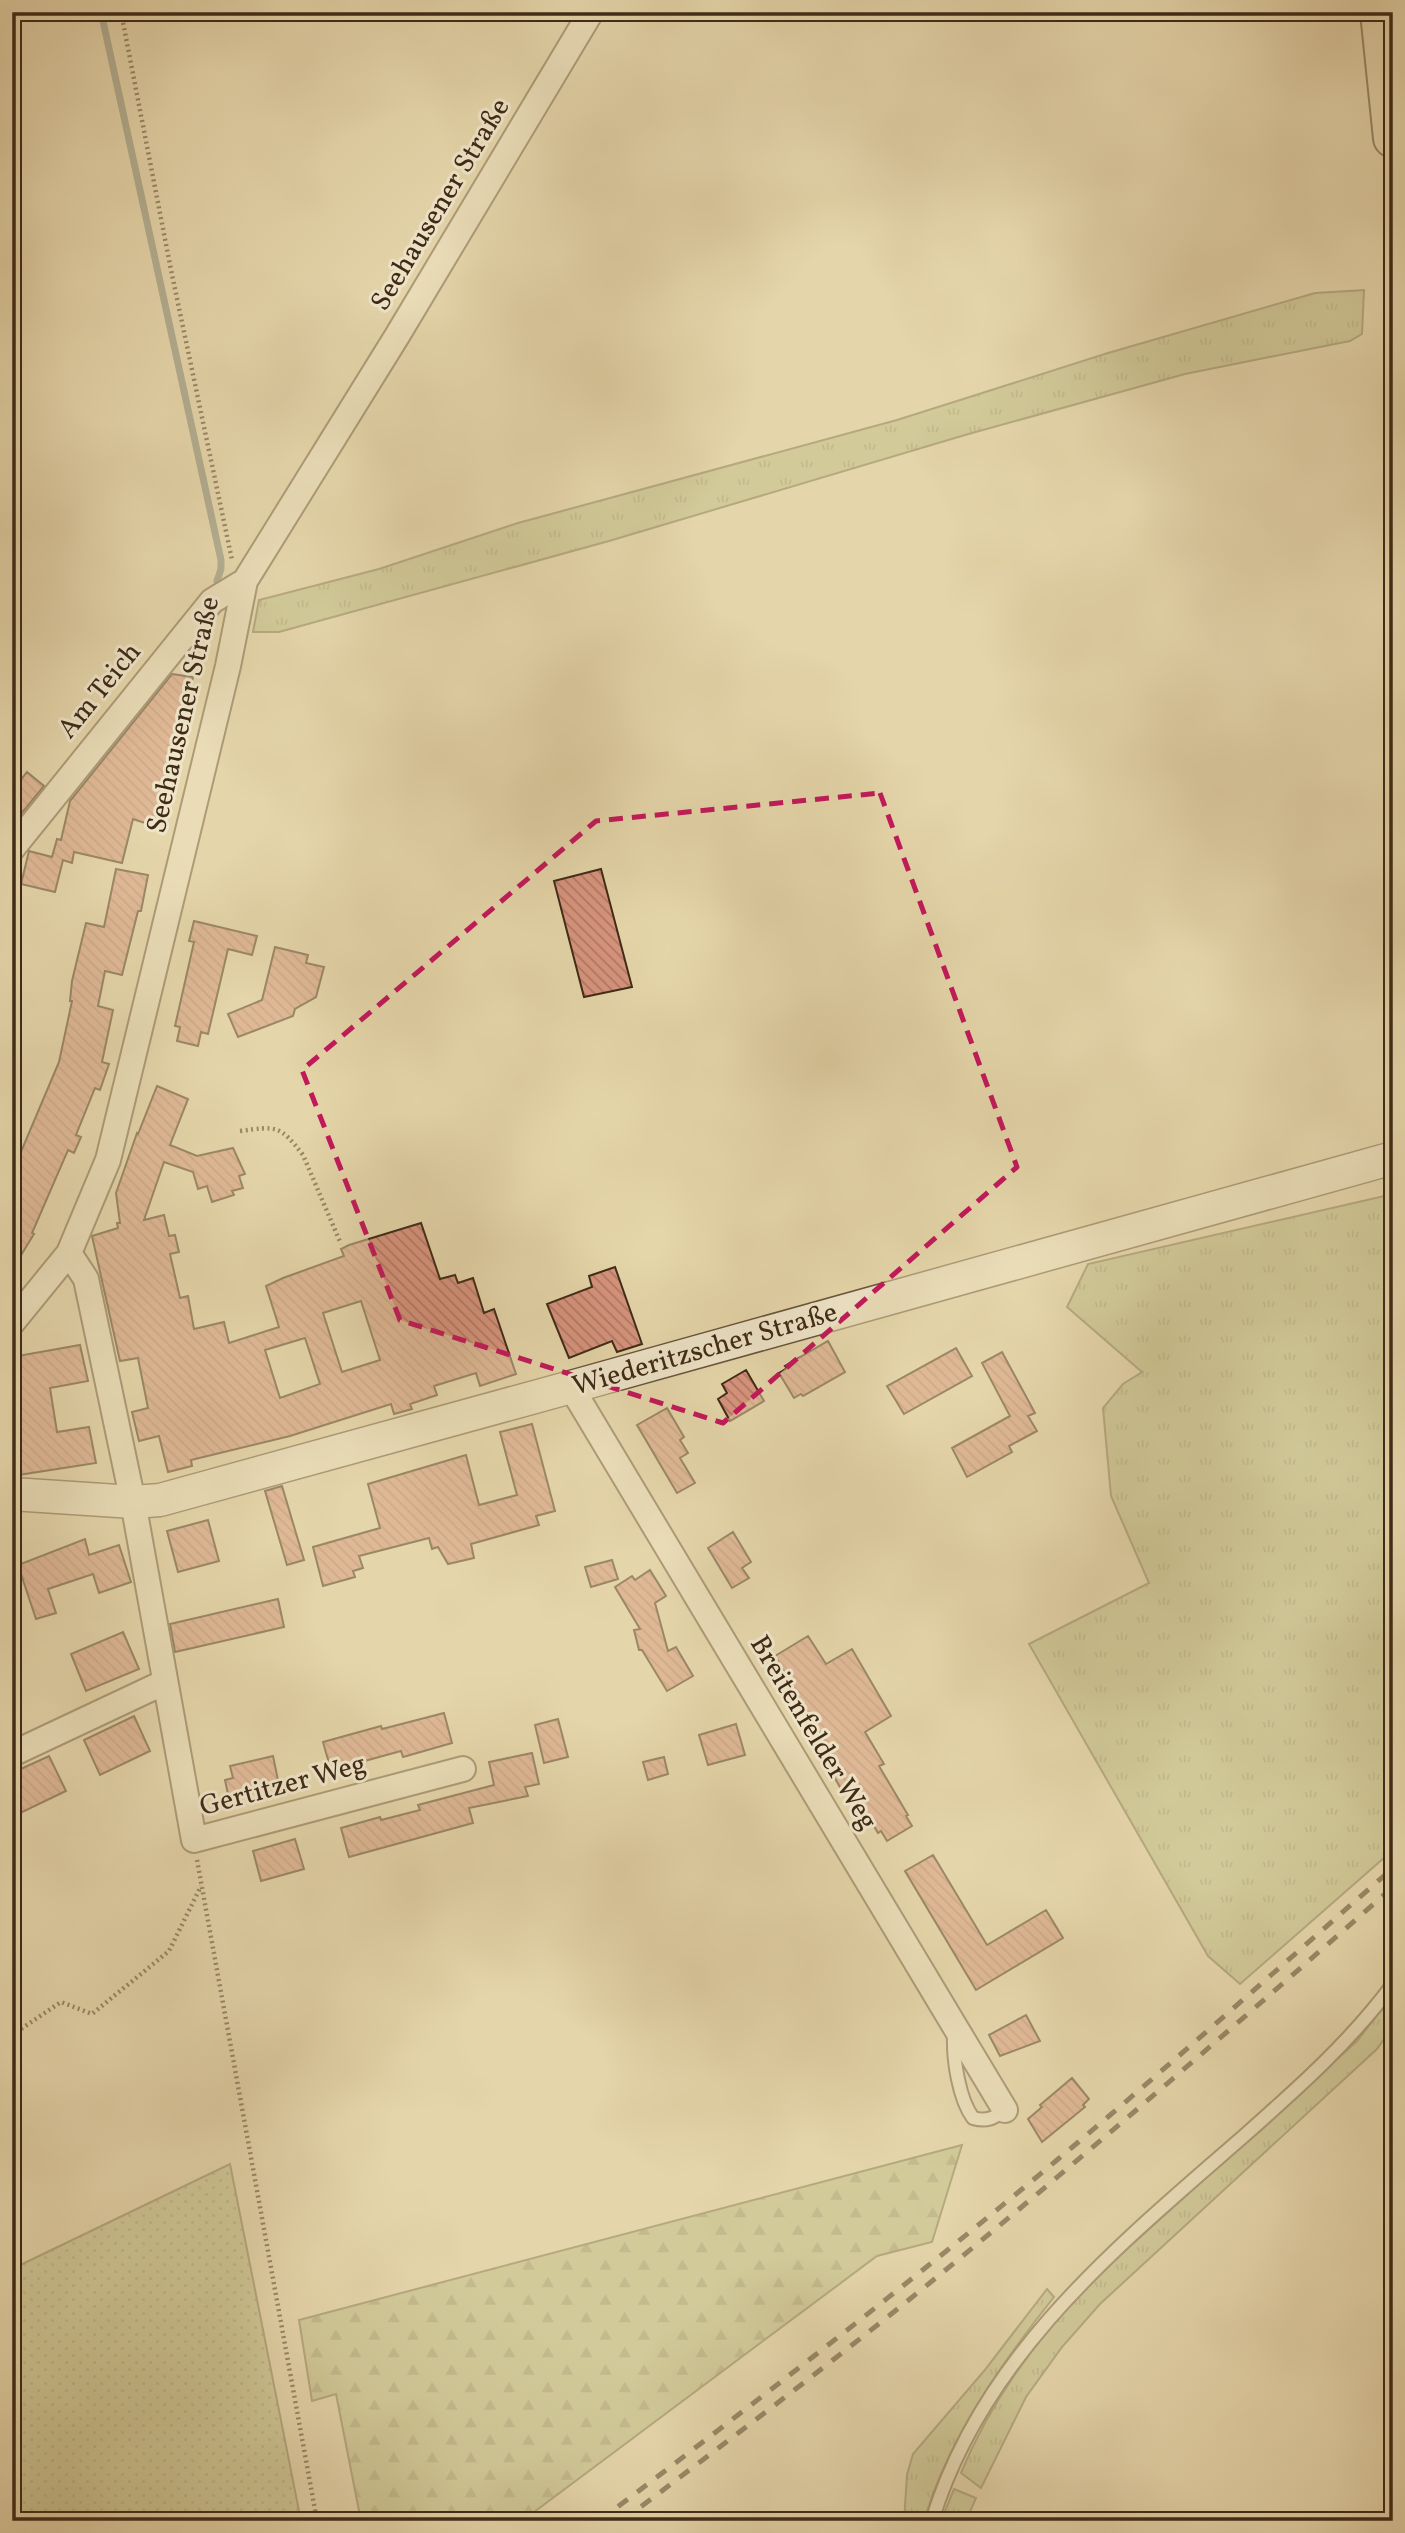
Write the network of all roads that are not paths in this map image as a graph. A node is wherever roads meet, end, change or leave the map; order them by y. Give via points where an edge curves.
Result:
1 (592, 12) edge
2 (1380, 12) edge
3 (1393, 138) edge
4 (244, 582) junction
5 (12, 849) edge
6 (1393, 1158) edge
7 (69, 1253) junction
8 (12, 1323) edge
9 (571, 1387) junction
10 (12, 1494) edge
11 (133, 1502) junction
12 (165, 1682) junction
13 (12, 1754) edge
14 (463, 1769) dead end
15 (1393, 1984) edge
16 (955, 2026) junction
17 (1005, 2110) joint
18 (932, 2521) edge

1 - 4 street, Seehausener Straße
2 - 3 main road
4 - 5 street, Am Teich via 212,601
4 - 7 street, Seehausener Straße via 228,666 108,1160
6 - 9 street, Wiederitzscher Straße
7 - 8 street, Seehausener Straße
7 - 11 street via 86,1279
9 - 11 street, Wiederitzscher Straße via 160,1500
9 - 16 street, Breitenfelder Weg
10 - 11 street, Wiederitzscher Straße
11 - 12 street, Gertitzer Weg
12 - 13 street
12 - 14 street, Gertitzer Weg via 194,1840
15 - 18 lane via 1349,2039 1121,2243 1038,2331 998,2384 967,2437
16 - 17 street, Breitenfelder Weg
16 - 17 lane via 957,2069 966,2109 982,2121

